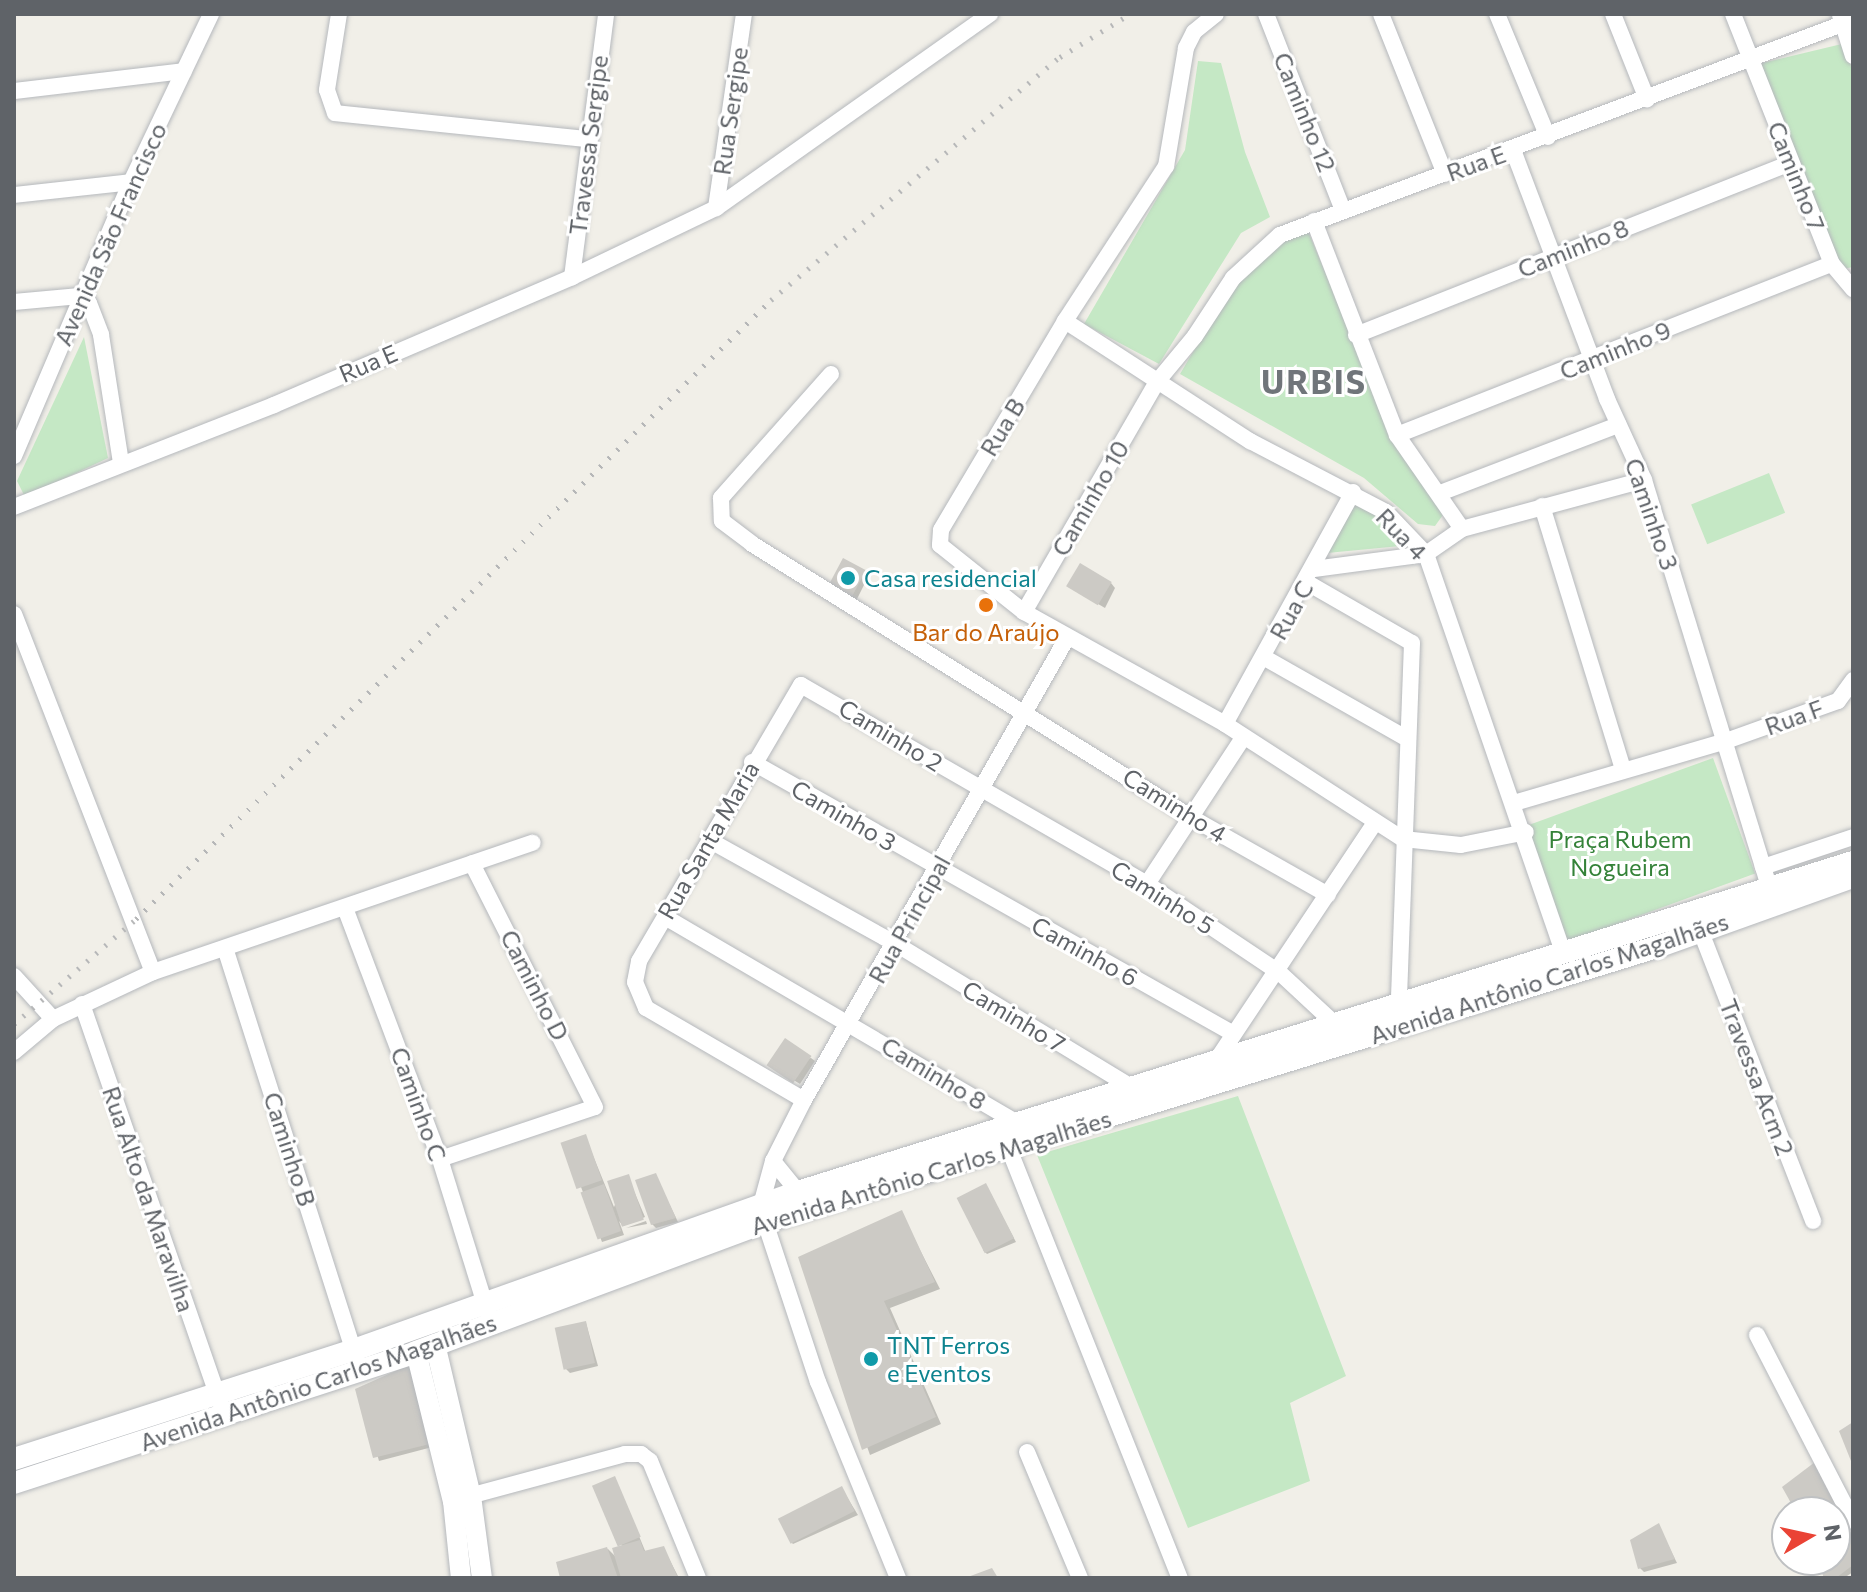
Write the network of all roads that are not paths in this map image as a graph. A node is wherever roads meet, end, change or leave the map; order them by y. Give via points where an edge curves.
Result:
1 (211, 14) edge
2 (339, 14) edge
3 (606, 14) edge
4 (744, 14) edge
5 (990, 14) edge
6 (1216, 14) edge
7 (1266, 14) edge
8 (1381, 14) edge
9 (1497, 14) edge
10 (1613, 14) edge
11 (1733, 14) edge
12 (1848, 26) edge
13 (1853, 56) edge
14 (1751, 57) junction
15 (184, 71) junction
16 (14, 91) edge
17 (1647, 99) junction
18 (1548, 137) junction
19 (588, 139) junction
20 (1513, 150) junction
21 (1790, 163) junction
22 (1445, 174) junction
23 (131, 182) junction
24 (14, 195) edge
25 (716, 208) junction
26 (1343, 210) junction
27 (1314, 221) junction
28 (1553, 256) junction
29 (1832, 264) junction
30 (572, 277) junction
31 (1853, 289) edge
32 (80, 296) junction
33 (14, 302) edge
34 (1065, 321) junction
35 (1356, 335) junction
36 (1593, 359) junction
37 (831, 374) dead end
38 (1156, 383) junction
39 (1618, 425) junction
40 (1397, 435) junction
41 (14, 456) edge
42 (121, 462) junction
43 (1644, 480) junction
44 (1353, 492) junction
45 (1440, 493) junction
46 (1542, 506) junction
47 (14, 507) edge
48 (1462, 529) junction
49 (1426, 554) junction
50 (1310, 576) junction
51 (1024, 612) junction
52 (14, 614) edge
53 (1067, 638) junction
54 (1265, 658) junction
55 (1853, 680) edge
56 (801, 685) joint
57 (1025, 710) junction
58 (1225, 724) junction
59 (1243, 738) junction
60 (1406, 738) junction
61 (1726, 741) junction
62 (752, 762) junction
63 (1623, 770) junction
64 (981, 788) junction
65 (1514, 803) junction
66 (1192, 818) junction
67 (1374, 824) junction
68 (1526, 832) junction
69 (1853, 837) edge
70 (1403, 839) junction
71 (709, 840) junction
72 (533, 843) dead end
73 (472, 863) junction
74 (937, 869) junction
75 (1852, 876) edge
76 (1766, 877) junction
77 (1147, 884) junction
78 (1328, 895) junction
79 (345, 908) junction
80 (665, 917) junction
81 (1701, 932) junction
82 (896, 944) junction
83 (225, 948) junction
84 (1562, 950) junction
85 (153, 972) junction
86 (1280, 973) junction
87 (1569, 973) junction
88 (16, 986) edge
89 (1399, 1002) junction
90 (82, 1004) junction
91 (53, 1019) junction
92 (1334, 1023) junction
93 (850, 1024) junction
94 (1232, 1033) junction
95 (14, 1052) edge
96 (1216, 1061) junction
97 (1133, 1088) junction
98 (804, 1100) junction
99 (1009, 1134) junction
100 (440, 1159) junction
101 (773, 1161) junction
102 (798, 1192) junction
103 (763, 1214) junction
104 (1813, 1221) dead end
105 (488, 1314) junction
106 (1757, 1335) dead end
107 (425, 1348) junction
108 (357, 1360) junction
109 (215, 1393) junction
110 (226, 1416) junction
111 (1027, 1452) dead end
112 (14, 1459) edge
113 (14, 1483) edge
114 (462, 1498) junction
115 (1853, 1521) edge
116 (461, 1578) edge
117 (482, 1578) edge
118 (698, 1578) edge
119 (898, 1578) edge
120 (1080, 1578) edge
121 (1180, 1578) edge

1 - 15 street, Avenida São Francisco
2 - 19 street via 327,90 335,113
3 - 19 street, Travessa Sergipe
4 - 25 street, Rua Sergipe
5 - 25 street, Rua E
6 - 34 street, Rua B via 1194,32 1186,48 1166,166
7 - 26 street, Caminho 12
8 - 22 street
9 - 18 street
10 - 17 street
11 - 14 street, Caminho 7
12 - 13 street
12 - 14 street, Rua E
14 - 17 street, Rua E
14 - 21 street, Caminho 7
15 - 16 street
15 - 23 street, Avenida São Francisco
17 - 18 street, Rua E
18 - 20 street, Rua E
19 - 30 street, Travessa Sergipe
20 - 22 street, Rua E
20 - 28 street, Caminho 3
21 - 28 street, Caminho 8
21 - 29 street, Caminho 7
22 - 26 street, Rua E
23 - 24 street
23 - 32 street, Avenida São Francisco
25 - 30 street, Rua E
26 - 27 street, Rua E
27 - 35 street
27 - 38 street, Rua E via 1280,235 1241,269
28 - 35 street, Caminho 8
28 - 36 street, Caminho 3
29 - 31 street, Caminho 7
29 - 36 street, Caminho 9
30 - 42 street, Rua E via 274,405
32 - 33 street
32 - 41 street, Avenida São Francisco
32 - 42 street via 99,322
34 - 38 street, Rua 4
34 - 51 street, Rua B via 939,539 943,550
35 - 40 street
36 - 39 street, Caminho 3
36 - 40 street, Caminho 9
37 - 57 street, Caminho 4 via 727,490 719,515 752,544
38 - 44 street, Rua 4 via 1250,441
38 - 51 street, Caminho 10
39 - 43 street, Caminho 3
39 - 45 street
40 - 45 street
42 - 47 street, Rua E
43 - 46 street
43 - 61 street, Caminho 3
44 - 49 street, Rua 4 via 1386,512
44 - 50 street, Rua C
45 - 48 street
46 - 48 street
46 - 63 street
48 - 49 street
49 - 50 street
49 - 65 street, Rua 4
50 - 54 street, Rua C
50 - 60 street via 1412,643
51 - 53 street, Rua B
52 - 85 street
53 - 57 street, Rua Principal
53 - 58 street, Rua B via 1126,665
54 - 58 street, Rua C
54 - 60 street
55 - 61 street, Rua F via 1838,701
56 - 62 street, Rua Santa Maria
56 - 64 street, Caminho 2
57 - 64 street, Rua Principal
57 - 66 street, Caminho 4
58 - 59 street
59 - 66 street
59 - 67 street
60 - 70 street
61 - 63 street
61 - 76 street, Caminho 3
62 - 71 street, Rua Santa Maria
62 - 74 street, Caminho 3
63 - 65 street
64 - 74 street, Rua Principal
64 - 77 street, Caminho 5
65 - 68 street, Rua 4
66 - 77 street
66 - 78 street, Caminho 4
67 - 70 street
67 - 78 street
68 - 70 street via 1461,845
68 - 84 street, Rua 4
69 - 76 street
70 - 89 street
71 - 80 street, Rua Santa Maria
71 - 82 street
72 - 73 street
73 - 79 street
73 - 100 street, Caminho D via 595,1107
74 - 82 street, Rua Principal
74 - 94 street, Caminho 6
75 - 76 main road, Avenida Antônio Carlos Magalhães
75 - 81 main road, Avenida Antônio Carlos Magalhães
76 - 84 main road, Avenida Antônio Carlos Magalhães
77 - 86 street, Caminho 5
78 - 86 street
79 - 83 street
79 - 100 street, Caminho C
80 - 93 street
80 - 98 street, Rua Santa Maria via 639,961 639,1002
81 - 87 main road, Avenida Antônio Carlos Magalhães
81 - 104 street, Travessa Acm 2
82 - 93 street, Rua Principal
82 - 97 street, Caminho 7
83 - 85 street
83 - 108 street, Caminho B
84 - 87 street
84 - 89 main road, Avenida Antônio Carlos Magalhães
85 - 90 street
86 - 92 street, Caminho 5
86 - 94 street
87 - 99 main road, Avenida Antônio Carlos Magalhães
88 - 91 street
89 - 92 main road, Avenida Antônio Carlos Magalhães
90 - 91 street
90 - 109 street, Rua Alto da Maravilha
91 - 95 street
92 - 96 main road, Avenida Antônio Carlos Magalhães
93 - 98 street, Rua Principal
93 - 99 street, Caminho 8
94 - 96 street
96 - 97 main road, Avenida Antônio Carlos Magalhães
97 - 99 main road, Avenida Antônio Carlos Magalhães
98 - 101 street, Rua Principal
99 - 102 main road, Avenida Antônio Carlos Magalhães
99 - 103 main road, Avenida Antônio Carlos Magalhães
99 - 121 street
100 - 105 street, Caminho C
101 - 102 street
101 - 103 street, Rua Principal
102 - 103 main road, Avenida Antônio Carlos Magalhães
103 - 105 main road, Avenida Antônio Carlos Magalhães
103 - 119 street via 818,1382
105 - 107 main road, Avenida Antônio Carlos Magalhães
105 - 108 main road, Avenida Antônio Carlos Magalhães
106 - 115 street
107 - 108 main road, Avenida Antônio Carlos Magalhães
107 - 114 street
108 - 109 main road, Avenida Antônio Carlos Magalhães
108 - 110 main road, Avenida Antônio Carlos Magalhães
109 - 110 street, Rua Alto da Maravilha
109 - 112 main road, Avenida Antônio Carlos Magalhães
110 - 113 main road, Avenida Antônio Carlos Magalhães
111 - 120 street
114 - 116 street
114 - 117 street
114 - 118 street via 641,1454 650,1461

